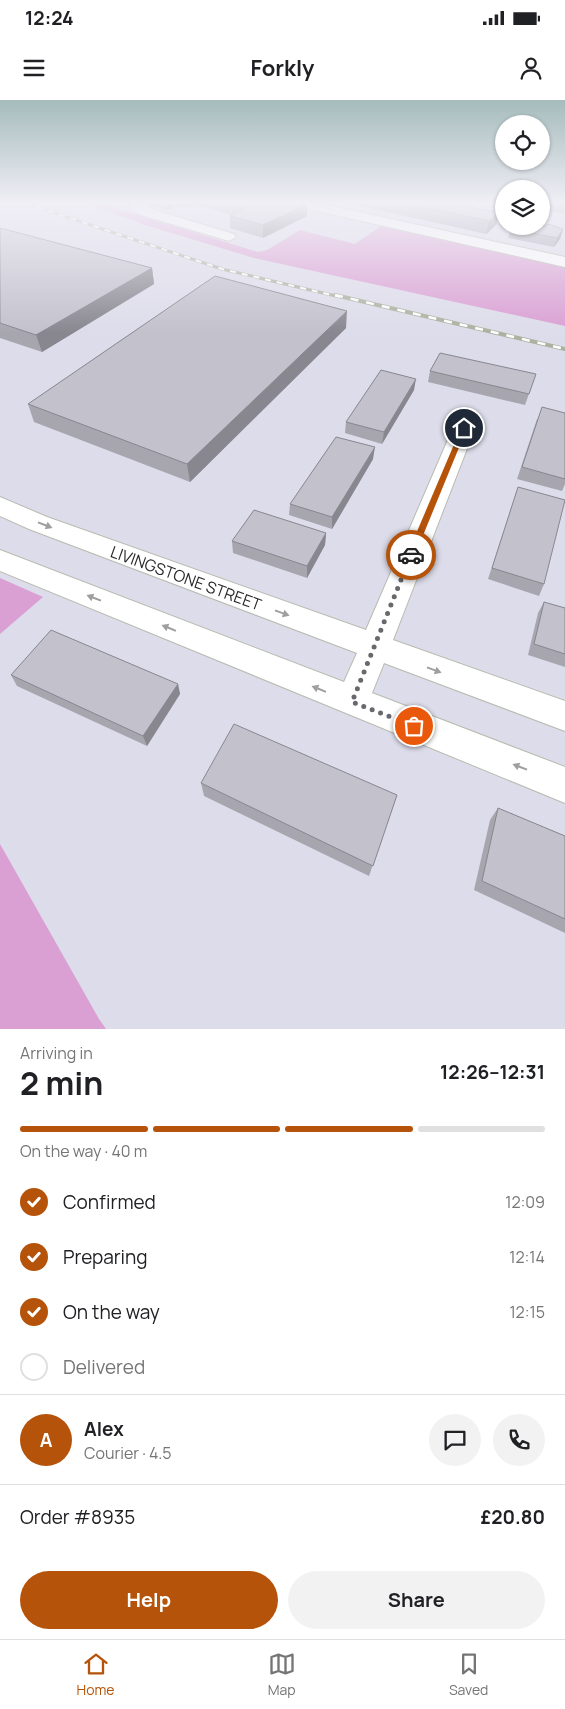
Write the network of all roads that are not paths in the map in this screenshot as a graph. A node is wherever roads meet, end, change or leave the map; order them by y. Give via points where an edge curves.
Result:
1 (495, 246) edge
2 (565, 262) edge
3 (464, 428) dead end
4 (0, 506) edge
5 (0, 560) edge
6 (373, 647) junction
7 (352, 702) junction
8 (565, 716) edge
9 (565, 785) edge

1 - 2 street
3 - 6 street
4 -> 6 street, LIVINGSTONE STREET
7 -> 5 street
6 - 7 street
6 -> 8 street, LIVINGSTONE STREET
9 -> 7 street

